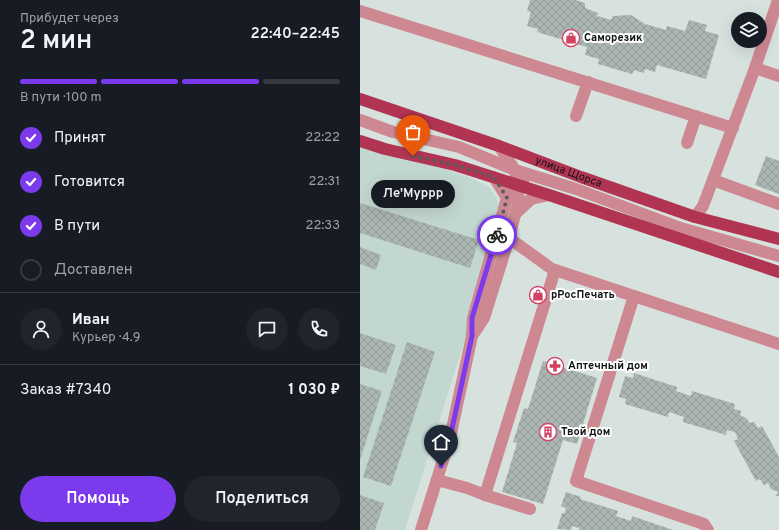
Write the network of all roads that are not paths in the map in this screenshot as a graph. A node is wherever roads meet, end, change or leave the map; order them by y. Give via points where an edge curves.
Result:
1 (778, 0) edge
2 (360, 11) edge
3 (755, 68) junction
4 (779, 76) edge
5 (588, 82) junction
6 (360, 99) edge
7 (576, 116) dead end
8 (696, 116) junction
9 (360, 120) edge
10 (733, 128) junction
11 (360, 141) edge
12 (687, 143) dead end
13 (499, 146) junction
14 (554, 166) junction
15 (515, 170) junction
16 (528, 174) junction
17 (494, 177) junction
18 (713, 180) junction
19 (518, 185) junction
20 (549, 195) junction
21 (507, 198) junction
22 (779, 204) edge
23 (516, 213) junction
24 (695, 217) junction
25 (509, 238) junction
26 (779, 239) edge
27 (779, 256) edge
28 (555, 270) junction
29 (779, 272) edge
30 (634, 296) junction
31 (472, 336) junction
32 (779, 344) edge
33 (437, 480) junction
34 (485, 495) junction
35 (530, 509) dead end
36 (422, 530) edge
37 (708, 530) edge

1 - 3 street
2 - 5 street
3 - 4 street
3 - 10 street
5 - 7 street
5 - 8 street
6 - 13 main road, улица Щорса
8 - 10 street
8 - 12 street
9 - 15 street, улица Щорса via 393,132 460,147
10 - 18 street
11 - 17 main road
13 - 14 main road, улица Щорса
13 - 15 street
14 - 16 street
14 - 24 main road, улица Щорса
15 - 16 street, улица Щорса
15 - 19 street
16 - 19 street
16 - 27 street, улица Щорса via 681,228
17 - 19 main road
17 - 21 street
18 - 22 street
18 - 24 street via 703,206
19 - 20 main road
19 - 21 street
19 - 23 street
20 - 23 street via 532,199
20 - 29 main road
21 - 31 street via 472,318
23 - 25 street
24 - 26 main road, улица Щорса
25 - 28 street
25 - 31 street via 484,318
28 - 30 street
28 - 34 street
30 - 32 street
30 - 37 street via 576,481 704,524
31 - 33 street via 450,438
33 - 34 street
33 - 36 street
34 - 35 street

